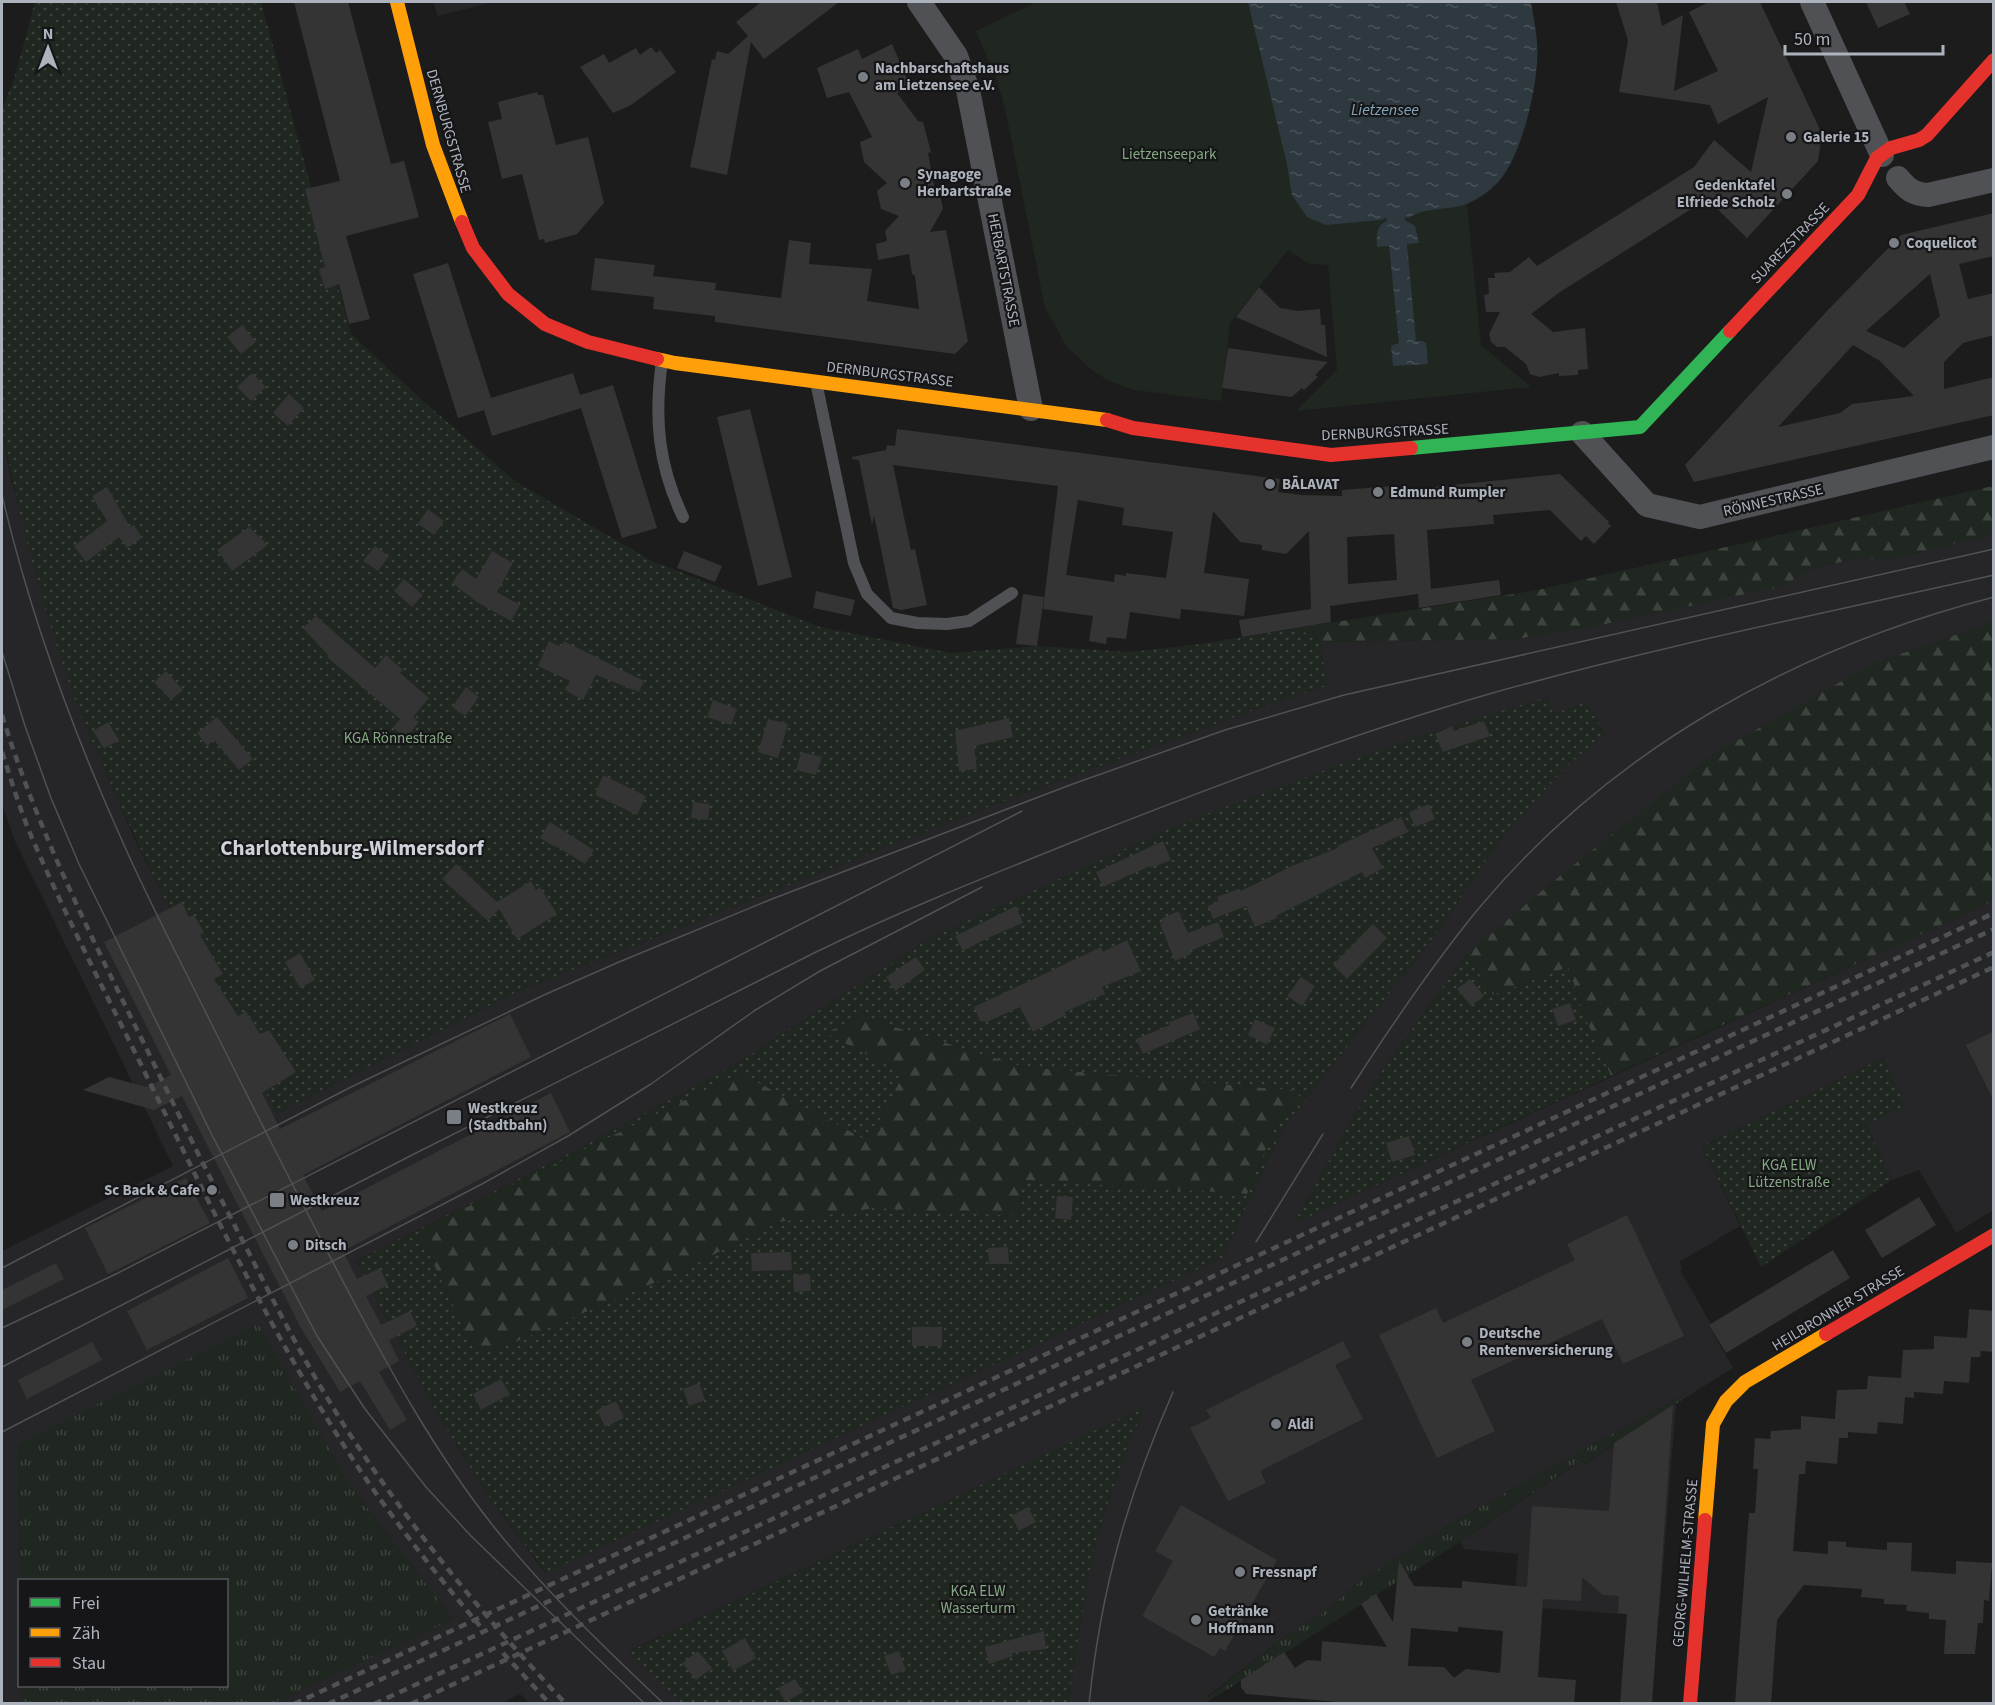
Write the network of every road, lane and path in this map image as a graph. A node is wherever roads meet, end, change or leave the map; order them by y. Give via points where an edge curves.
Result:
1 (397, 2) edge
2 (919, 2) edge
3 (1812, 2) edge
4 (1994, 60) edge
5 (1882, 155) junction
6 (1898, 178) dead end
7 (1994, 180) edge
8 (662, 360) junction
9 (815, 381) junction
10 (1031, 409) junction
11 (1589, 432) junction
12 (1994, 447) edge
13 (683, 517) dead end
14 (1012, 593) dead end
15 (1994, 1235) edge
16 (1713, 1424) joint
17 (1690, 1704) edge

1 - 8 street, DERNBURGSTRASSE via 433,145 452,200 473,248 507,294 545,324 588,342
2 - 10 street, HERBARTSTRASSE via 956,56 969,90
3 - 5 street
4 - 5 street via 1920,141 1892,148
5 - 11 street, SUAREZSTRASSE via 1858,195 1640,427
6 - 7 street via 1909,190 1928,195
8 - 9 street, DERNBURGSTRASSE
8 - 13 lane via 658,427 664,466
9 - 10 street, DERNBURGSTRASSE
9 - 14 lane via 854,563 867,594 891,618 947,624 969,621
10 - 11 street, DERNBURGSTRASSE via 1331,456
11 - 12 street, RÖNNESTRASSE via 1647,505 1700,517
15 - 16 street, HEILBRONNER STRASSE via 1745,1382 1726,1401
16 - 17 street, GEORG-WILHELM-STRASSE

